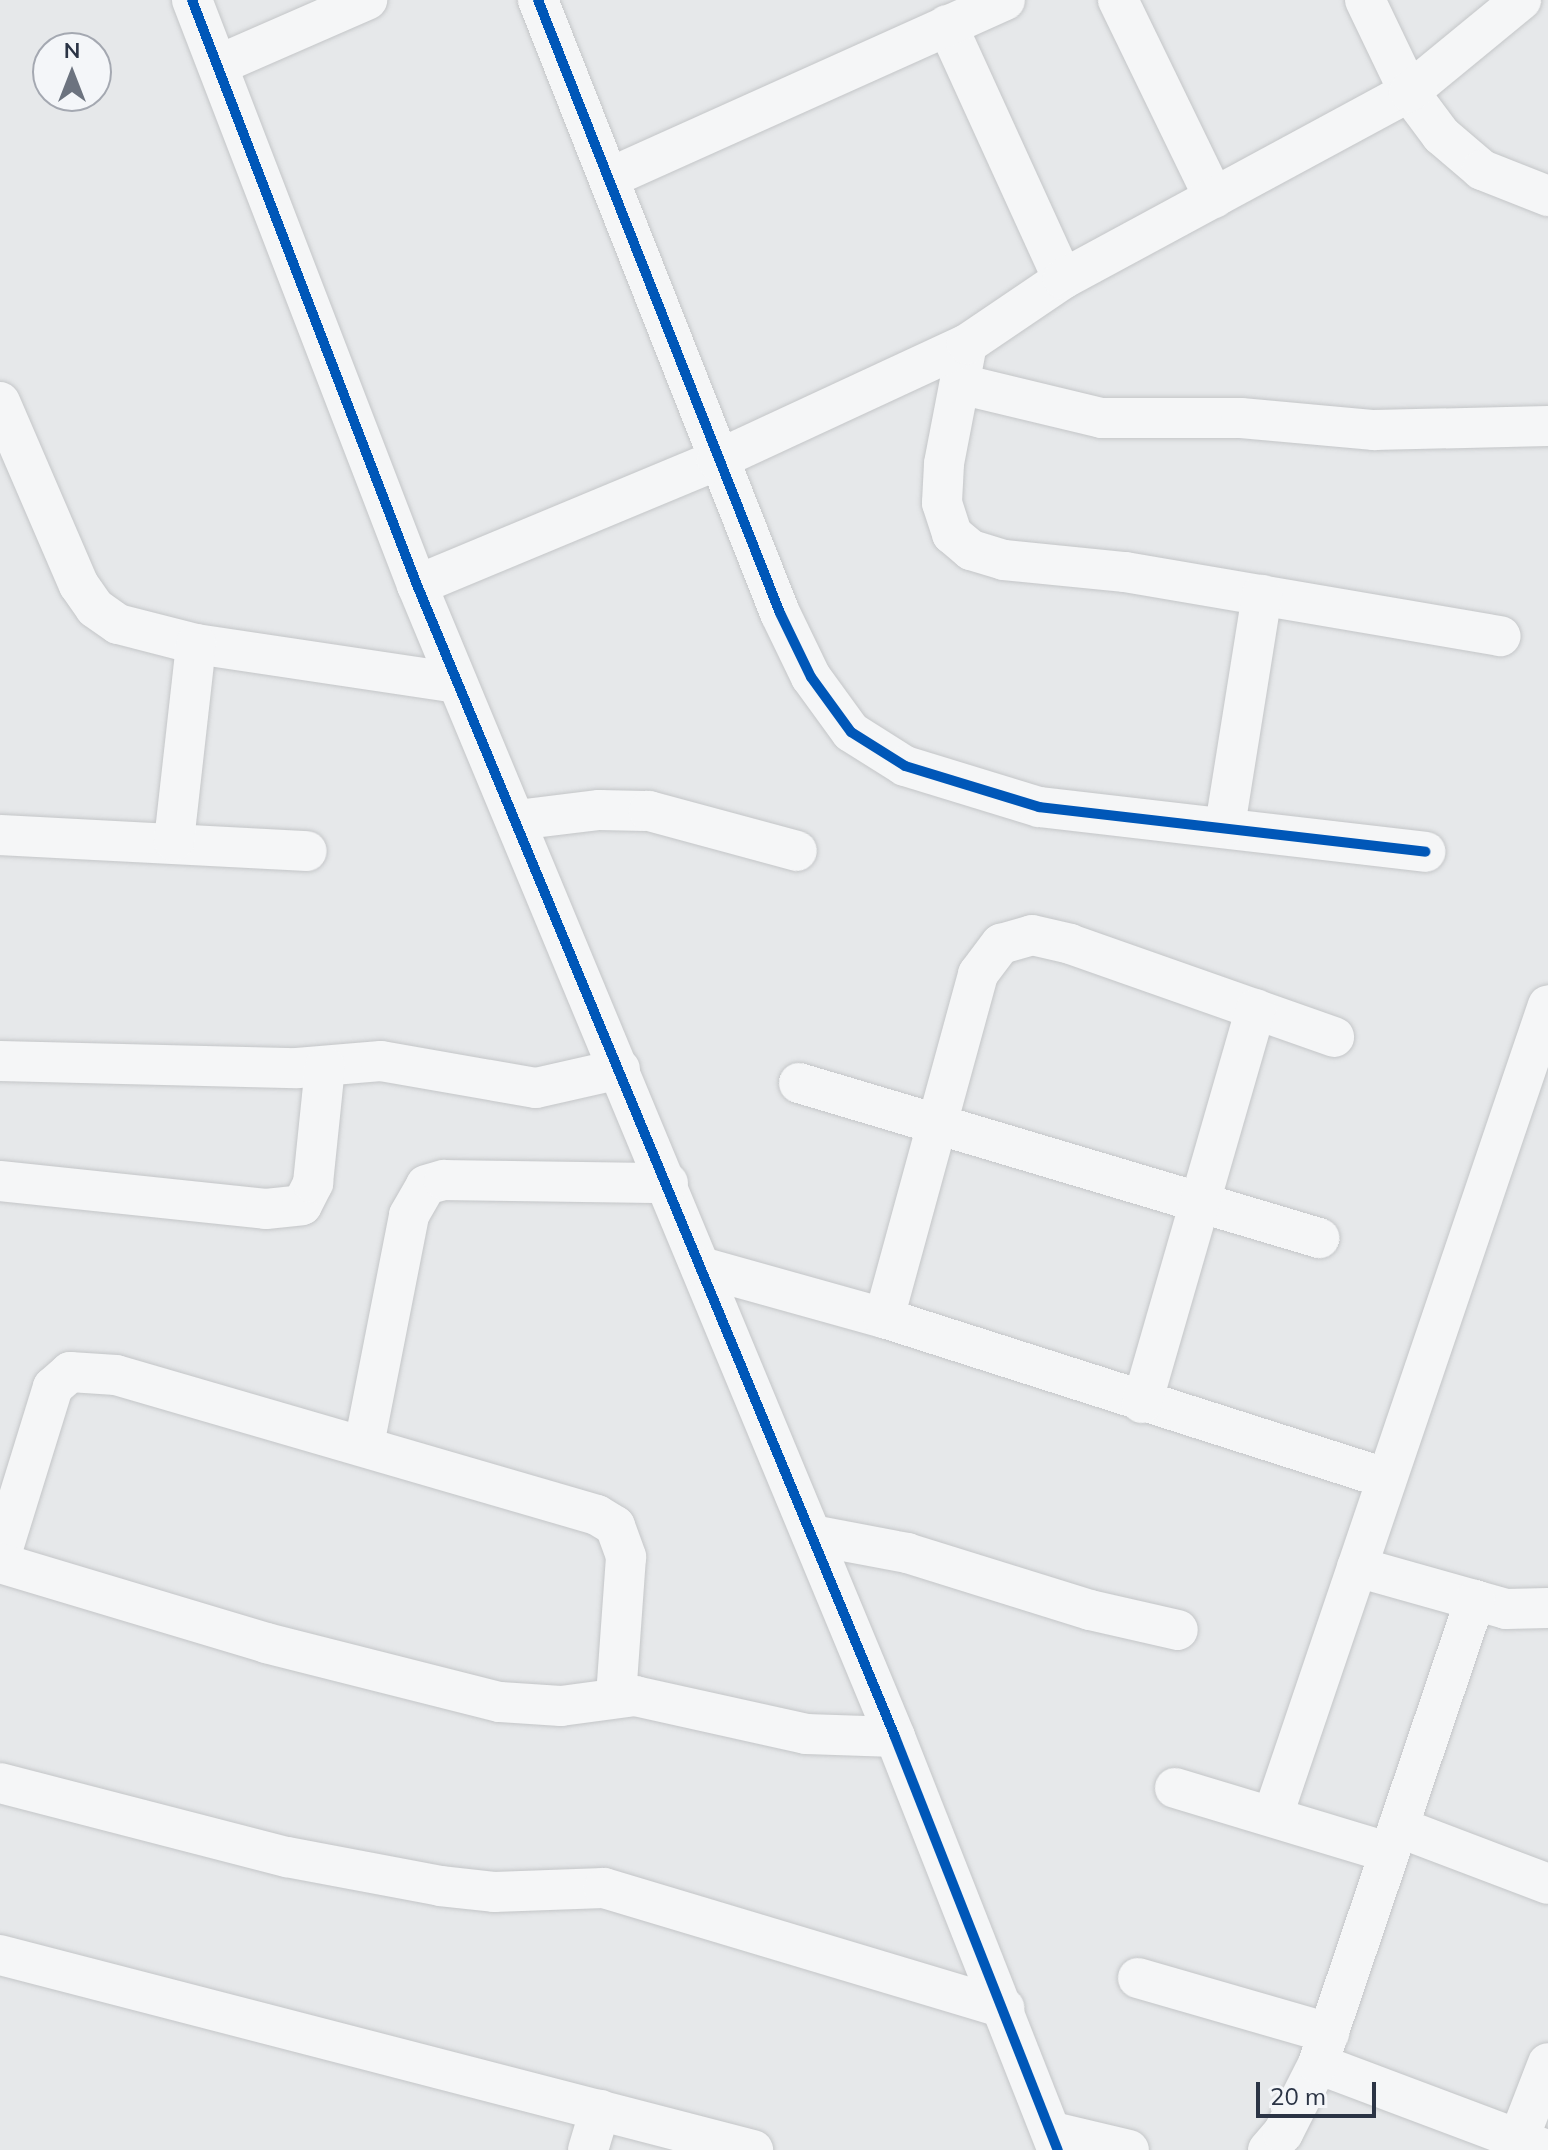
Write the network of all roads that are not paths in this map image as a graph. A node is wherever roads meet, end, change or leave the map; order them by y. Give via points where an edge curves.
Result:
1 (192, 0) edge
2 (367, 0) edge
3 (538, 0) edge
4 (1005, 0) edge
5 (1118, 0) edge
6 (1365, 0) edge
7 (1521, 0) edge
8 (947, 25) junction
9 (218, 65) junction
10 (1409, 92) junction
11 (609, 178) junction
12 (1548, 196) edge
13 (1214, 198) junction
14 (1063, 279) junction
15 (967, 344) junction
16 (960, 384) junction
17 (0, 402) edge
18 (1548, 426) edge
19 (717, 460) junction
20 (14, 479) edge
21 (417, 585) junction
22 (1262, 595) junction
23 (1501, 636) dead end
24 (196, 644) junction
25 (457, 683) junction
26 (517, 820) junction
27 (1225, 826) junction
28 (0, 835) edge
29 (174, 841) junction
30 (307, 851) dead end
31 (797, 851) dead end
32 (1425, 852) dead end
33 (1548, 1005) edge
34 (1256, 1009) junction
35 (1334, 1037) dead end
36 (0, 1061) edge
37 (325, 1067) junction
38 (620, 1069) junction
39 (799, 1083) dead end
40 (935, 1122) junction
41 (0, 1181) edge
42 (668, 1183) junction
43 (1198, 1200) junction
44 (1319, 1238) dead end
45 (701, 1267) junction
46 (884, 1318) junction
47 (1142, 1403) junction
48 (364, 1445) junction
49 (1385, 1478) junction
50 (812, 1535) junction
51 (0, 1560) edge
52 (1357, 1567) junction
53 (1475, 1600) junction
54 (1548, 1608) edge
55 (1178, 1630) dead end
56 (616, 1696) junction
57 (895, 1737) junction
58 (0, 1783) edge
59 (1175, 1788) dead end
60 (1273, 1815) junction
61 (1393, 1840) junction
62 (1548, 1884) edge
63 (0, 1955) edge
64 (1138, 1978) dead end
65 (1004, 2008) junction
66 (1323, 2048) junction
67 (1548, 2063) edge
68 (600, 2110) junction
69 (1055, 2141) edge
70 (1533, 2144) edge
71 (588, 2150) edge
72 (753, 2150) edge
73 (1129, 2150) edge
74 (1268, 2150) edge

1 - 9 street
2 - 9 street
3 - 11 street
4 - 8 street
5 - 13 street
6 - 10 street
7 - 10 street
8 - 11 street
8 - 14 street
9 - 21 street
10 - 12 street via 1441,135 1482,170
10 - 13 street
11 - 19 street
13 - 14 street
14 - 15 street
15 - 16 street
15 - 19 street
16 - 18 street via 1102,418 1241,418 1374,430
16 - 22 street via 942,503 952,534 971,550 1004,560 1125,572
17 - 20 street
19 - 21 street
19 - 27 street via 811,677 851,732 905,766 988,794 1110,818
20 - 24 street via 95,608 118,624
21 - 25 street
22 - 23 street
22 - 27 street
24 - 25 street
24 - 29 street
25 - 26 street
26 - 31 street via 599,810 649,811
26 - 38 street
27 - 32 street
28 - 29 street
29 - 30 street
33 - 49 street
34 - 35 street
34 - 40 street via 1070,944 1032,935 1001,944 978,974
34 - 43 street
36 - 37 street
37 - 38 street via 381,1061 536,1088
37 - 41 street via 313,1183 302,1205 266,1209
38 - 42 street
39 - 40 street
40 - 43 street
40 - 46 street
42 - 45 street
42 - 48 street via 444,1180 426,1185 409,1215
43 - 44 street
43 - 47 street
45 - 46 street
45 - 50 street
46 - 47 street
47 - 49 street
48 - 51 street via 116,1375 70,1372 53,1387 45,1406
48 - 56 street via 597,1515 615,1526 626,1557
49 - 52 street
50 - 55 street via 907,1553 1090,1610
50 - 57 street
51 - 56 street via 266,1643 500,1702 561,1706
52 - 53 street
52 - 60 street
53 - 54 street via 1517,1610
53 - 61 street
56 - 57 street via 654,1698 806,1734
57 - 65 street
58 - 65 street via 287,1857 440,1886 494,1892 604,1888
59 - 60 street
60 - 61 street
61 - 62 street
61 - 66 street
63 - 68 street
64 - 66 street
65 - 69 street
66 - 70 street
66 - 74 street via 1283,2133
67 - 70 street
68 - 71 street
68 - 72 street
69 - 73 street

